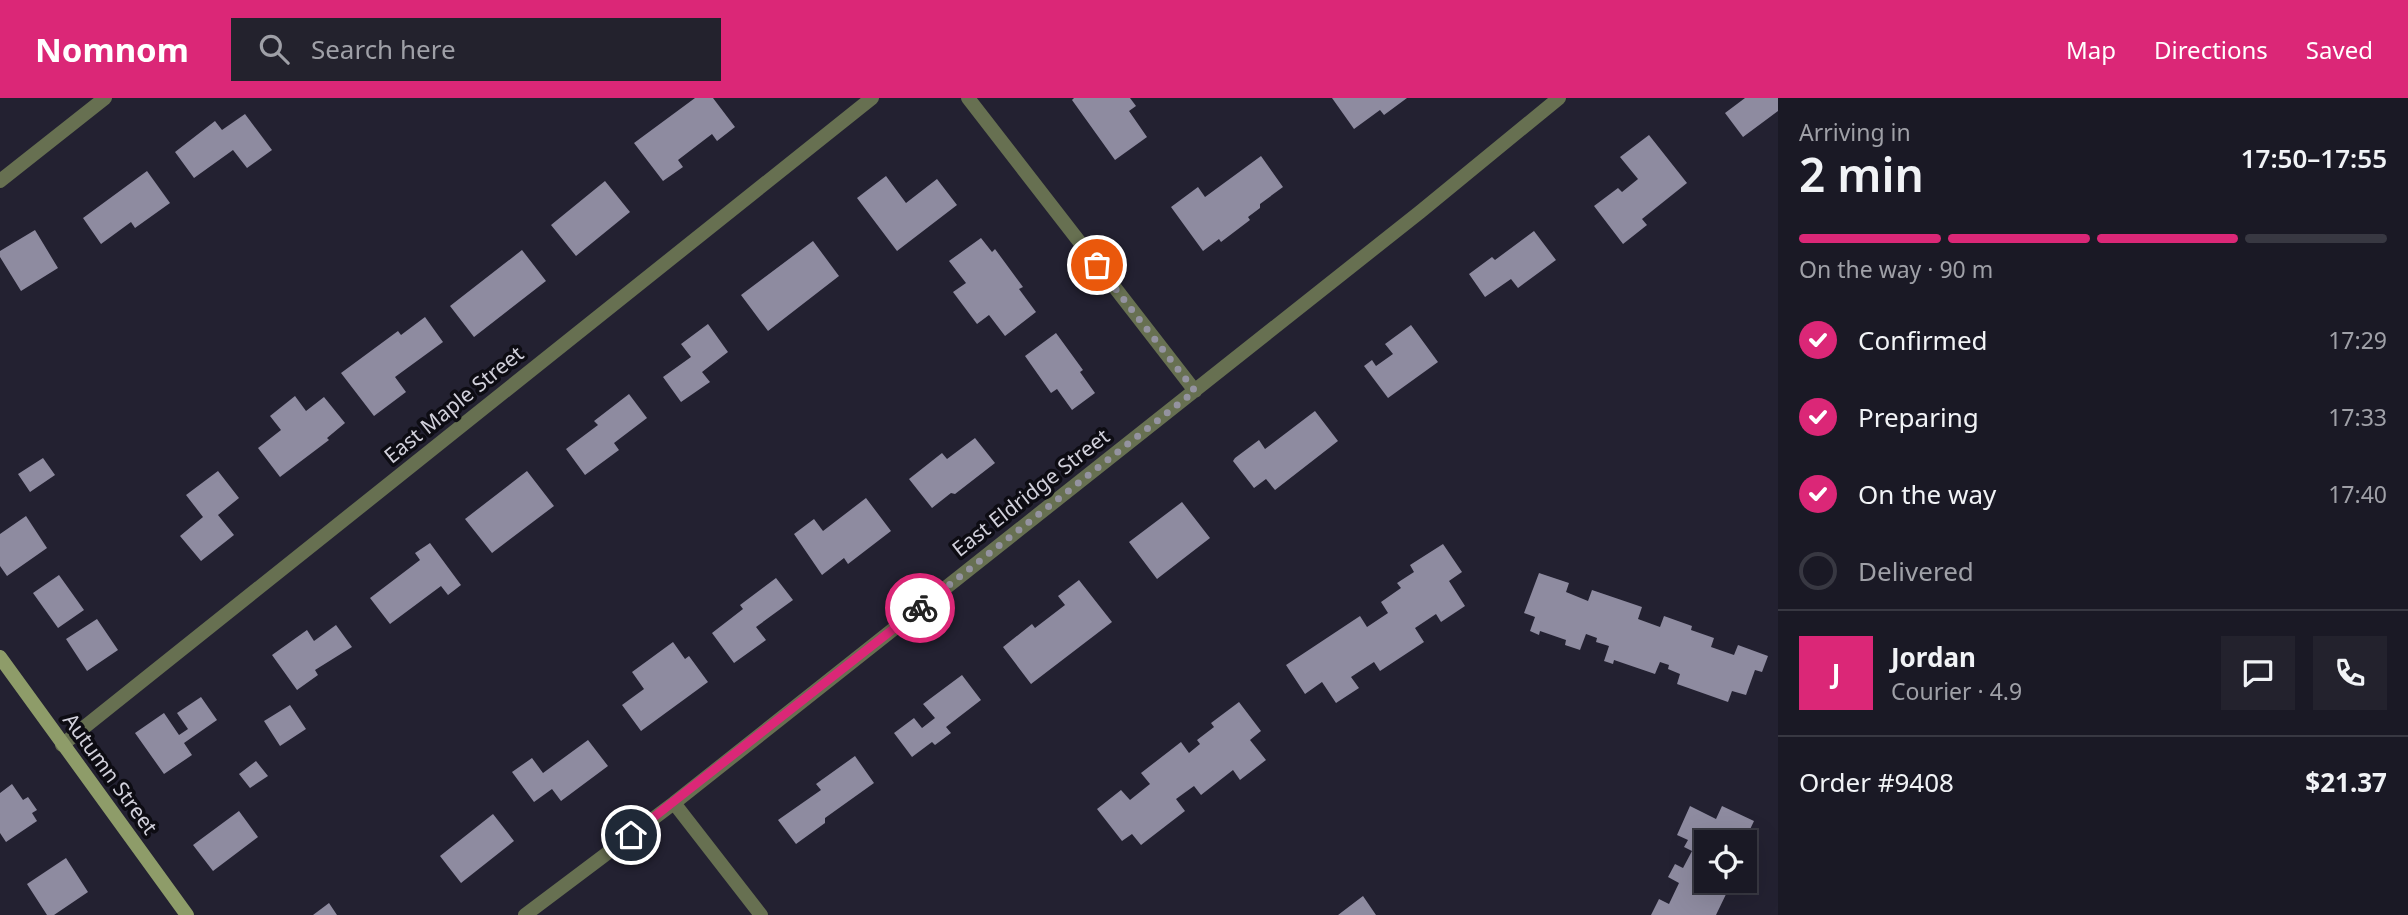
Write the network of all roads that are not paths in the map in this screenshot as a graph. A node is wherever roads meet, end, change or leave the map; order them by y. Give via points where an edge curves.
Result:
1 (105, 98) edge
2 (872, 98) edge
3 (968, 98) edge
4 (1559, 98) edge
5 (0, 181) edge
6 (1195, 391) junction
7 (0, 657) edge
8 (62, 745) junction
9 (674, 803) junction
10 (187, 915) edge
11 (525, 915) edge
12 (761, 915) edge

1 - 5 street
2 - 8 street, East Maple Street
3 - 6 street
4 - 6 street, East Eldridge Street
6 - 9 street, East Eldridge Street
7 - 8 street, Autumn Street
8 - 10 street, Autumn Street
9 - 11 street, East Eldridge Street
9 - 12 street

